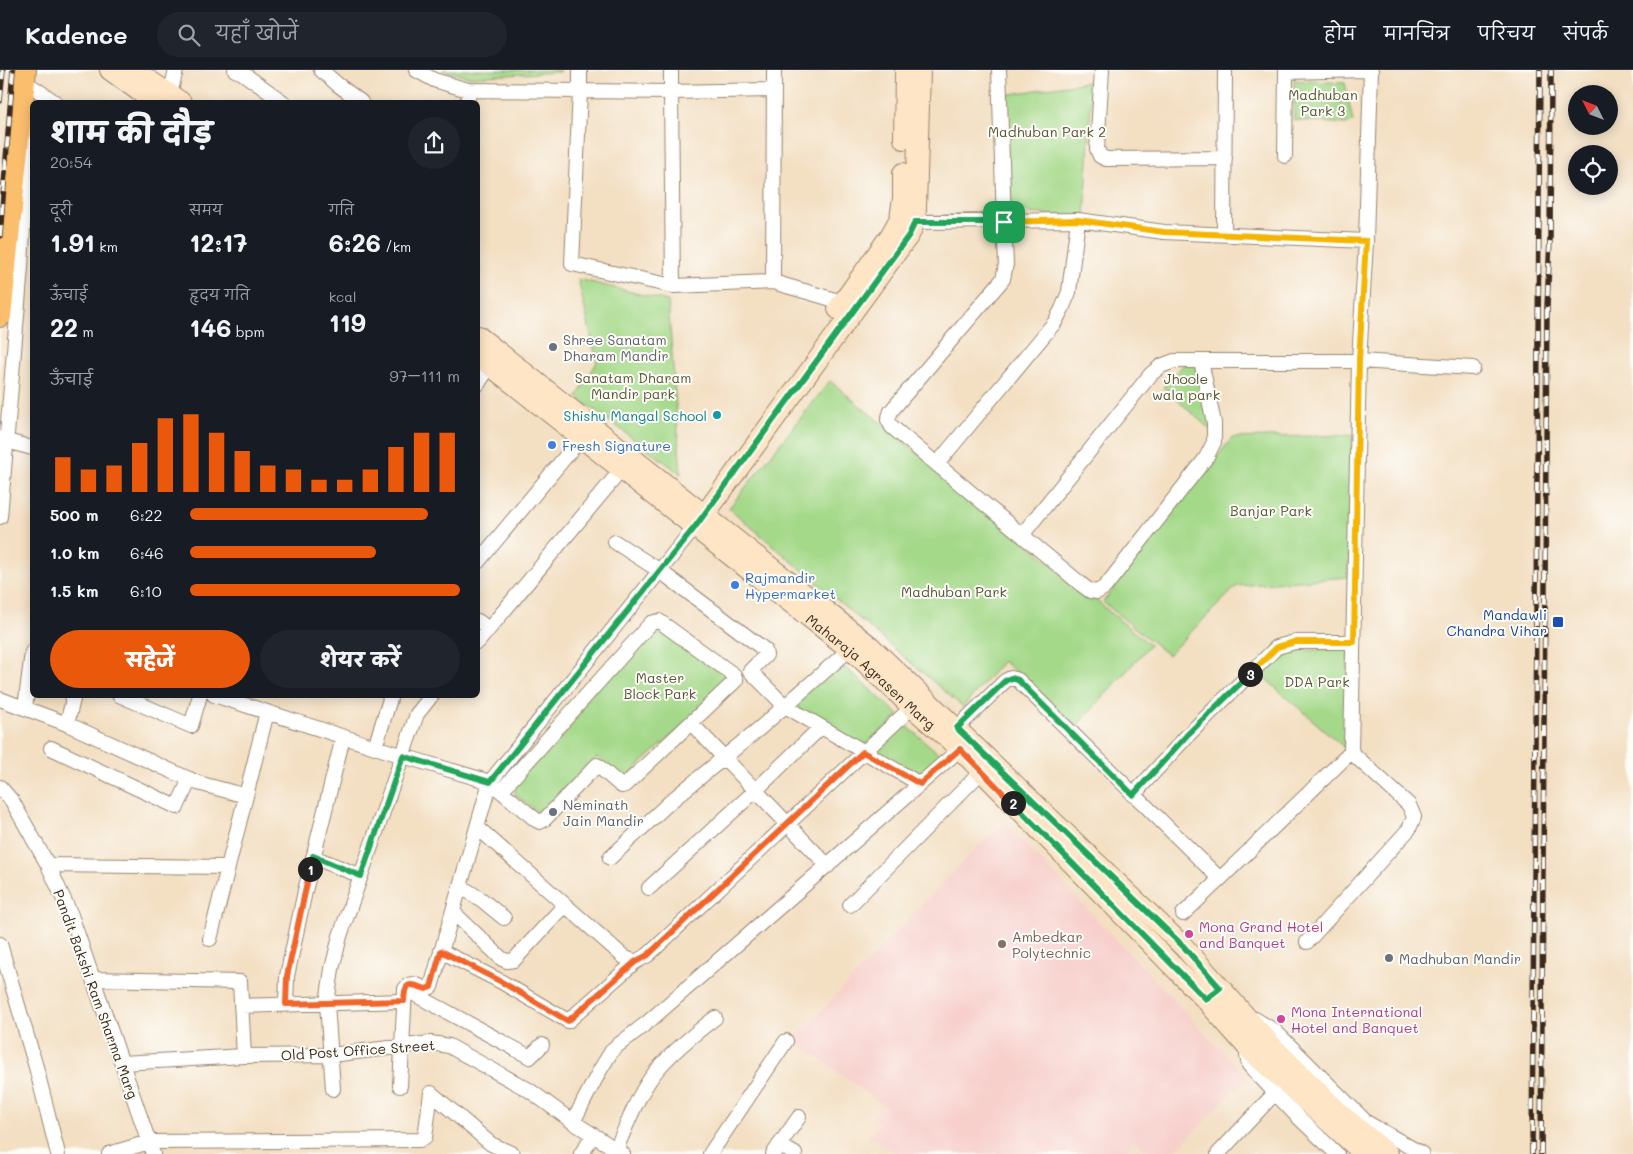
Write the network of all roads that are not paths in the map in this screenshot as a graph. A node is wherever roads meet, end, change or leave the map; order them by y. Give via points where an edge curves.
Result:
1 (110, 70) edge
2 (134, 70) edge
3 (176, 70) edge
4 (235, 70) edge
5 (321, 70) edge
6 (416, 70) edge
7 (580, 70) edge
8 (671, 70) edge
9 (774, 70) edge
10 (905, 70) edge
11 (920, 70) edge
12 (999, 70) edge
13 (1102, 70) edge
14 (1225, 70) edge
15 (1365, 70) edge
16 (1371, 70) edge
17 (1286, 71) edge
18 (30, 86) edge
19 (774, 90) junction
20 (580, 91) junction
21 (671, 92) junction
22 (468, 96) edge
23 (52, 100) edge
24 (168, 100) edge
25 (280, 100) edge
26 (358, 100) edge
27 (30, 130) edge
28 (1285, 156) dead end
29 (1224, 158) junction
30 (24, 171) edge
31 (907, 220) junction
32 (1078, 220) junction
33 (1004, 222) junction
34 (22, 224) edge
35 (1224, 234) junction
36 (1366, 241) junction
37 (773, 282) junction
38 (673, 286) junction
39 (842, 302) junction
40 (0, 316) edge
41 (480, 338) edge
42 (1202, 361) junction
43 (1359, 361) junction
44 (482, 363) edge
45 (1473, 368) dead end
46 (513, 374) junction
47 (582, 438) junction
48 (3, 440) edge
49 (30, 447) edge
50 (937, 464) junction
51 (622, 469) junction
52 (0, 517) edge
53 (695, 517) junction
54 (1022, 535) junction
55 (615, 542) dead end
56 (480, 560) edge
57 (660, 571) junction
58 (483, 625) edge
59 (1354, 642) junction
60 (850, 649) junction
61 (30, 668) edge
62 (902, 686) junction
63 (73, 698) edge
64 (126, 698) edge
65 (199, 698) edge
66 (228, 698) edge
67 (390, 698) edge
68 (430, 698) edge
69 (0, 699) edge
70 (785, 706) junction
71 (912, 707) junction
72 (25, 708) junction
73 (267, 712) junction
74 (691, 723) junction
75 (67, 724) junction
76 (820, 728) junction
77 (957, 728) junction
78 (343, 737) junction
79 (376, 747) junction
80 (51, 748) dead end
81 (960, 749) junction
82 (863, 752) junction
83 (1351, 752) junction
84 (403, 756) junction
85 (723, 758) junction
86 (982, 771) junction
87 (190, 779) junction
88 (920, 784) junction
89 (0, 787) edge
90 (496, 787) junction
91 (755, 790) junction
92 (1133, 795) junction
93 (246, 796) junction
94 (788, 824) junction
95 (477, 827) junction
96 (313, 856) junction
97 (610, 858) dead end
98 (48, 864) junction
99 (828, 866) junction
100 (228, 868) junction
101 (361, 876) junction
102 (1220, 879) junction
103 (460, 886) junction
104 (649, 888) dead end
105 (565, 905) junction
106 (850, 905) dead end
107 (453, 912) junction
108 (1184, 914) dead end
109 (504, 918) dead end
110 (210, 939) dead end
111 (1307, 942) dead end
112 (0, 944) edge
113 (441, 951) junction
114 (629, 960) junction
115 (93, 979) junction
116 (1213, 993) junction
117 (405, 995) junction
118 (327, 1003) junction
119 (286, 1004) junction
120 (241, 1006) junction
121 (1241, 1011) junction
122 (715, 1018) dead end
123 (786, 1041) dead end
124 (542, 1045) dead end
125 (401, 1046) junction
126 (1248, 1048) junction
127 (332, 1055) junction
128 (244, 1056) junction
129 (122, 1063) junction
130 (400, 1086) dead end
131 (333, 1089) dead end
132 (1275, 1093) junction
133 (799, 1117) dead end
134 (572, 1122) junction
135 (593, 1135) junction
136 (151, 1148) edge
137 (776, 1150) edge
138 (498, 1151) edge
139 (620, 1152) edge
140 (58, 1154) edge
141 (109, 1154) edge
142 (513, 1154) edge
143 (581, 1154) edge
144 (710, 1154) edge
145 (795, 1154) edge
146 (1218, 1154) edge
147 (1337, 1154) edge
148 (1364, 1154) edge
149 (1388, 1154) edge
150 (1422, 1154) edge

1 - 24 main road
2 - 24 main road
3 - 24 street
4 - 25 street
5 - 26 street
6 - 22 street
7 - 20 street
8 - 21 street
9 - 19 street
10 - 31 main road via 903,198
11 - 31 main road via 916,208
12 - 33 street
13 - 29 street via 1097,149 1100,156 1106,159
14 - 29 street
15 - 17 street
16 - 36 street
17 - 28 street
18 - 23 street
18 - 30 main road
19 - 21 street
19 - 37 street
20 - 21 street
20 - 22 street
20 - 38 street via 572,264
21 - 38 street
27 - 30 street
29 - 35 street
30 - 34 main road
31 - 33 street
31 - 39 main road via 890,236
31 - 53 main road via 909,235
32 - 33 street
32 - 35 street via 1164,232
32 - 50 street via 1069,292 1062,309
33 - 50 street via 1006,264 1002,279 891,411 888,420 892,427
34 - 40 main road
34 - 48 street
35 - 36 street
36 - 43 street
37 - 38 street
37 - 39 street
39 - 53 main road
41 - 46 main road, Maharaja Agrasen Marg
42 - 43 street
42 - 54 street via 1174,361 1151,374
42 - 54 street via 1214,423 1214,442 1206,458 1105,587 1097,592 1090,591
43 - 45 street
43 - 59 street
44 - 46 main road, Maharaja Agrasen Marg
46 - 47 main road, Maharaja Agrasen Marg
46 - 53 main road, Maharaja Agrasen Marg
47 - 51 main road, Maharaja Agrasen Marg
47 - 56 street
48 - 49 street
48 - 52 street
50 - 54 street
51 - 53 main road, Maharaja Agrasen Marg
51 - 58 street
53 - 57 street
53 - 60 main road, Maharaja Agrasen Marg
53 - 62 main road, Maharaja Agrasen Marg via 870,646
55 - 57 street
57 - 70 street via 765,650 766,655 750,671
57 - 90 street
59 - 83 street
59 - 92 street via 1295,642 1277,647 1188,734
60 - 62 main road, Maharaja Agrasen Marg
60 - 70 street
61 - 72 street
62 - 71 main road, Maharaja Agrasen Marg
62 - 77 main road, Maharaja Agrasen Marg
63 - 75 street
64 - 65 street via 191,726
66 - 73 street
67 - 79 street
68 - 84 street via 417,714
69 - 72 street
70 - 76 street
70 - 85 street
71 - 81 main road, Maharaja Agrasen Marg
71 - 82 street
72 - 75 street
73 - 78 street
73 - 93 street
74 - 85 street
74 - 90 street via 622,786 600,766 594,766 540,822
74 - 90 street via 736,680 655,621
75 - 87 street
76 - 82 street
76 - 91 street
77 - 92 street via 1005,681 1011,678 1018,680
77 - 116 main road, Maharaja Agrasen Marg via 1184,947
78 - 79 street
78 - 96 street
79 - 84 street
80 - 87 street via 177,807
81 - 86 main road, Maharaja Agrasen Marg
81 - 88 street
82 - 88 street
82 - 94 street
83 - 102 street
83 - 111 street via 1409,804 1414,817 1409,829
84 - 90 street
84 - 101 street
85 - 91 street
85 - 97 street
86 - 106 street
86 - 116 main road, Maharaja Agrasen Marg
87 - 93 street
88 - 99 street
89 - 98 street, Pandit Bakshi Ram Sharma Marg via 12,801
90 - 95 street
91 - 94 street
91 - 104 street
92 - 102 street
93 - 100 street
94 - 99 street
94 - 114 street via 648,955
95 - 103 street
95 - 105 street
96 - 101 street
96 - 119 street via 287,976
98 - 100 street
98 - 115 street, Pandit Bakshi Ram Sharma Marg via 71,915
99 - 134 street via 613,1049
100 - 110 street
101 - 118 street via 340,936
102 - 108 street
103 - 107 street
103 - 109 street
105 - 107 street via 514,960 507,961
105 - 114 street
107 - 113 street
112 - 140 street
113 - 114 street via 568,1021
113 - 117 street via 431,987 407,985
115 - 120 street via 240,982
115 - 129 street, Pandit Bakshi Ram Sharma Marg
116 - 121 main road, Maharaja Agrasen Marg
116 - 126 main road, Maharaja Agrasen Marg
117 - 118 street
117 - 124 street via 530,1057
117 - 125 street
118 - 119 street
118 - 127 street
119 - 120 street
120 - 128 street
121 - 149 main road, Maharaja Agrasen Marg via 1344,1117
121 - 150 street via 1275,1031 1366,1122
122 - 139 street via 678,1047 656,1071 640,1096
123 - 144 street
125 - 127 street, Old Post Office Street
125 - 130 street
125 - 134 street, Old Post Office Street via 431,1043 449,1046 529,1090
126 - 132 street via 1249,1065
126 - 148 main road, Maharaja Agrasen Marg
127 - 128 street, Old Post Office Street
127 - 131 street
128 - 129 street, Old Post Office Street
129 - 136 street, Pandit Bakshi Ram Sharma Marg
132 - 146 street
132 - 147 street
133 - 137 street
134 - 135 street, Old Post Office Street
135 - 139 street, Old Post Office Street
135 - 143 street
136 - 138 street via 420,1140 425,1137 431,1093
136 - 141 street
137 - 145 street
138 - 142 street

